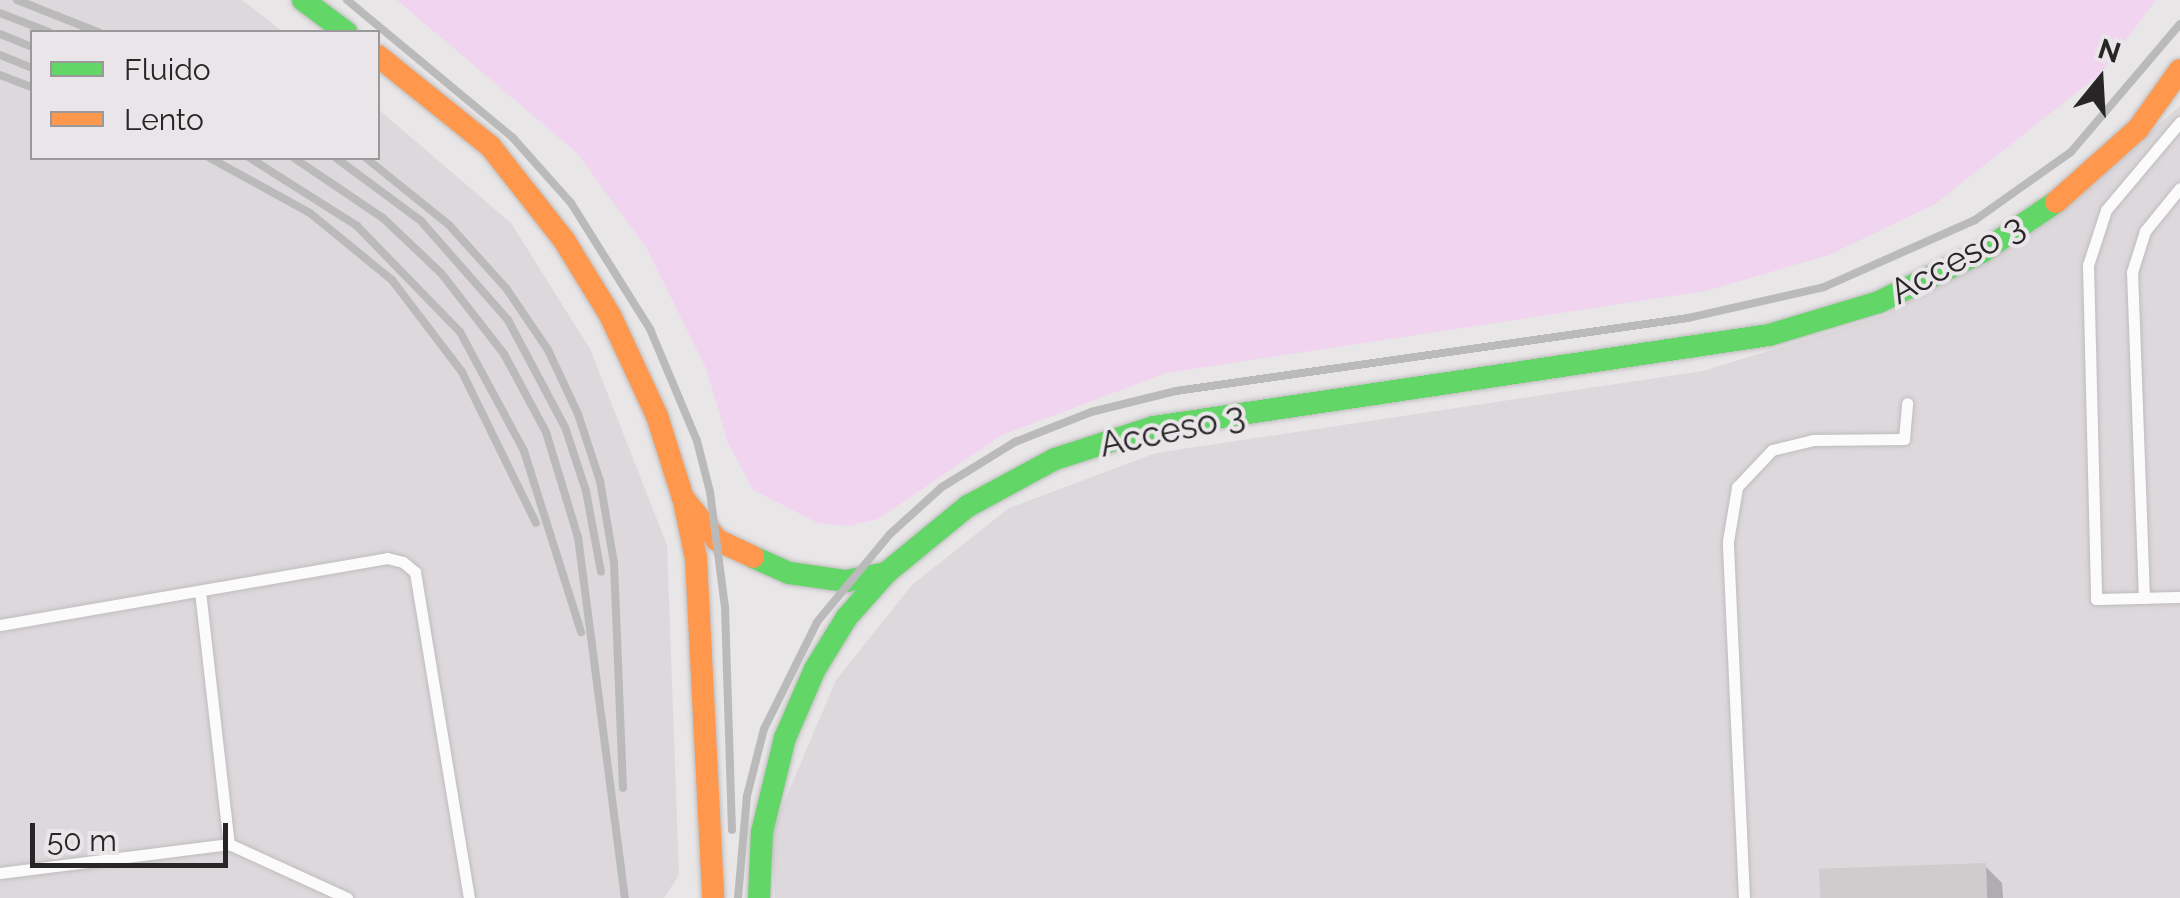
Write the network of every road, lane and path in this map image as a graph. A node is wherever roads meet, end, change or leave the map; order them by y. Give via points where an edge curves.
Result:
1 (302, 0) edge
2 (343, 30) edge
3 (380, 58) edge
4 (2180, 70) edge
5 (2180, 122) edge
6 (2180, 188) edge
7 (1907, 403) dead end
8 (683, 498) junction
9 (886, 573) junction
10 (200, 591) junction
11 (2180, 597) edge
12 (2144, 598) junction
13 (0, 625) edge
14 (229, 844) junction
15 (0, 873) edge
16 (347, 898) edge
17 (469, 898) edge
18 (713, 898) edge
19 (759, 898) edge
20 (1744, 898) edge

1 - 2 main road
3 - 8 main road via 490,146 564,240 610,315 657,416
4 - 9 main road, Acceso 3 via 2138,129 2060,199 1982,252 1879,302 1769,335 1154,427 1055,458 986,496
5 - 12 lane via 2106,210 2088,265 2096,599
6 - 12 lane via 2145,232 2132,272
7 - 20 lane via 1904,438 1813,440 1772,450 1737,487 1728,541
8 - 9 main road via 717,540 752,560 818,580
8 - 18 main road via 696,558
9 - 19 main road, Acceso 3 via 831,643 785,738 762,832
10 - 13 lane
10 - 14 lane
10 - 17 lane via 388,558 415,572
11 - 12 lane
14 - 15 lane
14 - 16 lane

